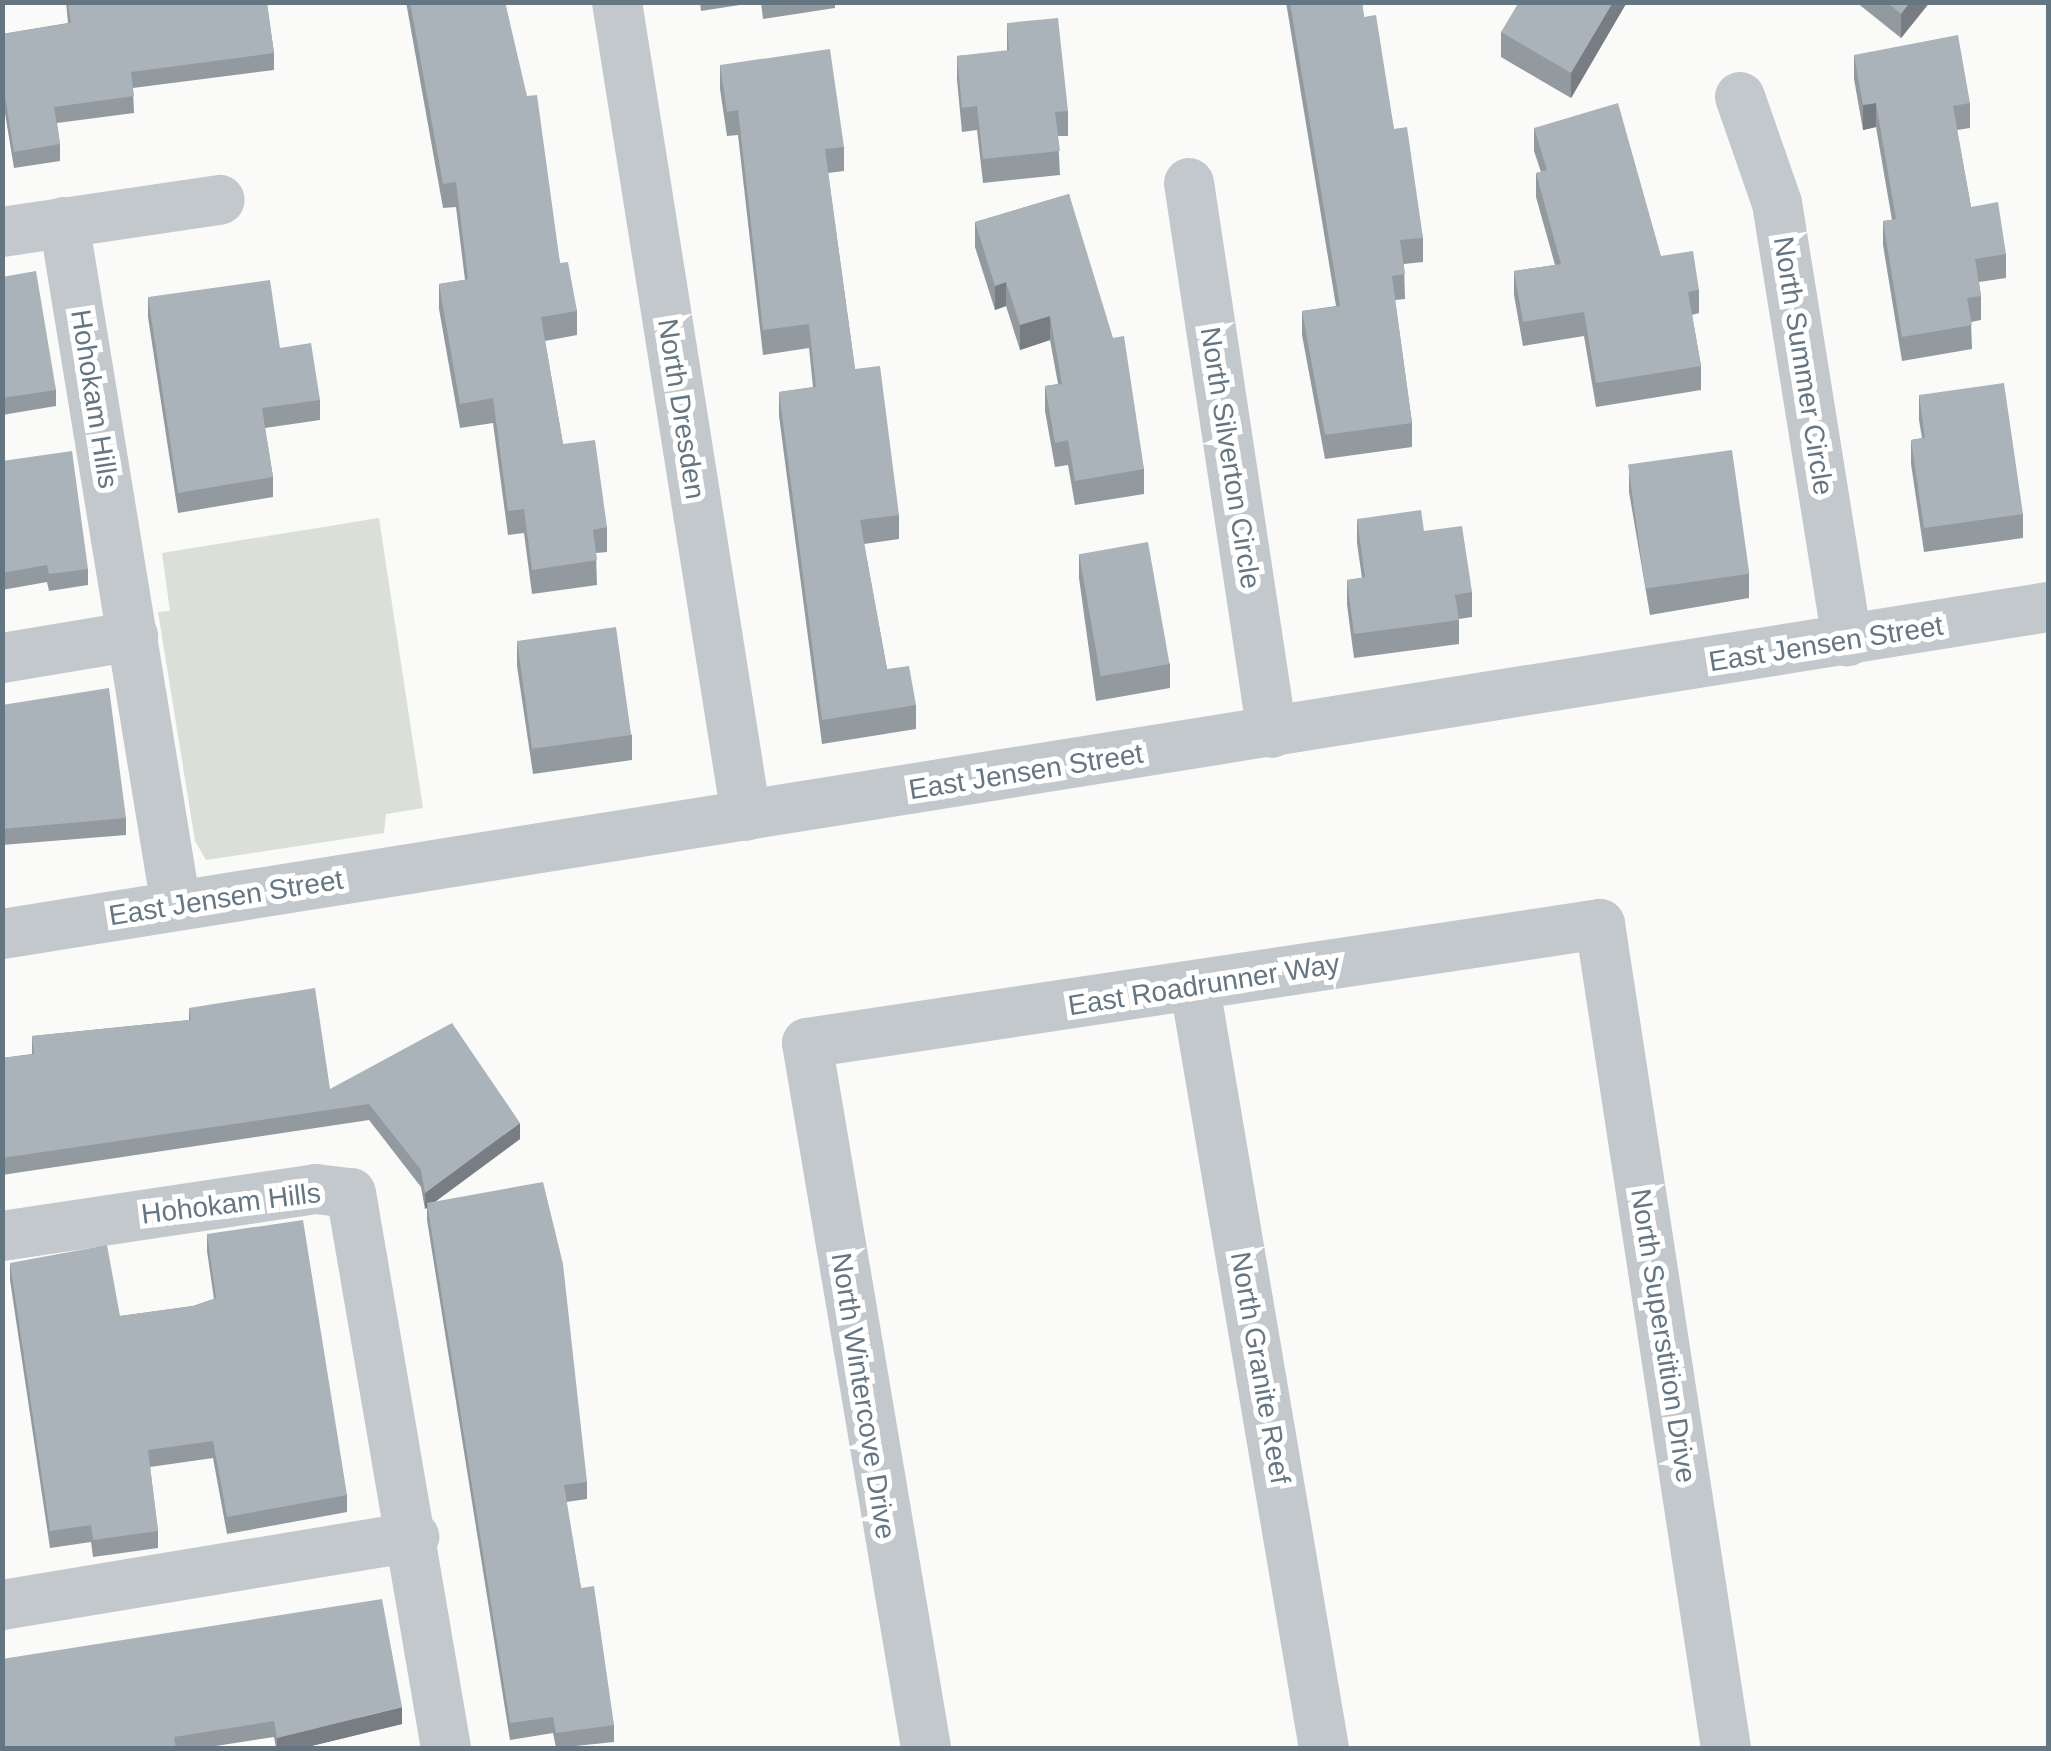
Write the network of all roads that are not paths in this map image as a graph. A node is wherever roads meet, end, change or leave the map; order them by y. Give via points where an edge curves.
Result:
1 (617, 2) edge
2 (1740, 97) dead end
3 (1189, 183) dead end
4 (220, 200) dead end
5 (64, 222) junction
6 (2, 232) edge
7 (2048, 607) edge
8 (134, 636) junction
9 (1847, 641) junction
10 (2, 658) edge
11 (1272, 733) junction
12 (746, 816) junction
13 (176, 906) junction
14 (1600, 924) joint
15 (2, 934) edge
16 (1195, 988) junction
17 (807, 1043) joint
18 (2, 1236) edge
19 (414, 1538) junction
20 (2, 1605) edge
21 (446, 1748) edge
22 (926, 1748) edge
23 (1324, 1748) edge
24 (1726, 1748) edge

1 - 12 street, North Dresden
2 - 9 street, North Summer Circle via 1777,203
3 - 11 street, North Silverton Circle
4 - 5 street
5 - 6 street
5 - 8 street, Hohokam Hills
7 - 9 street, East Jensen Street
8 - 10 street
8 - 13 street, Hohokam Hills
9 - 11 street, East Jensen Street
11 - 12 street, East Jensen Street
12 - 13 street, East Jensen Street
13 - 15 street, East Jensen Street
14 - 16 street, East Roadrunner Way
14 - 24 street, North Superstition Drive
16 - 17 street, East Roadrunner Way
16 - 23 street, North Granite Reef
17 - 22 street, North Wintercove Drive
18 - 19 street, Hohokam Hills via 316,1189 351,1193
19 - 20 street
19 - 21 street, Hohokam Hills

